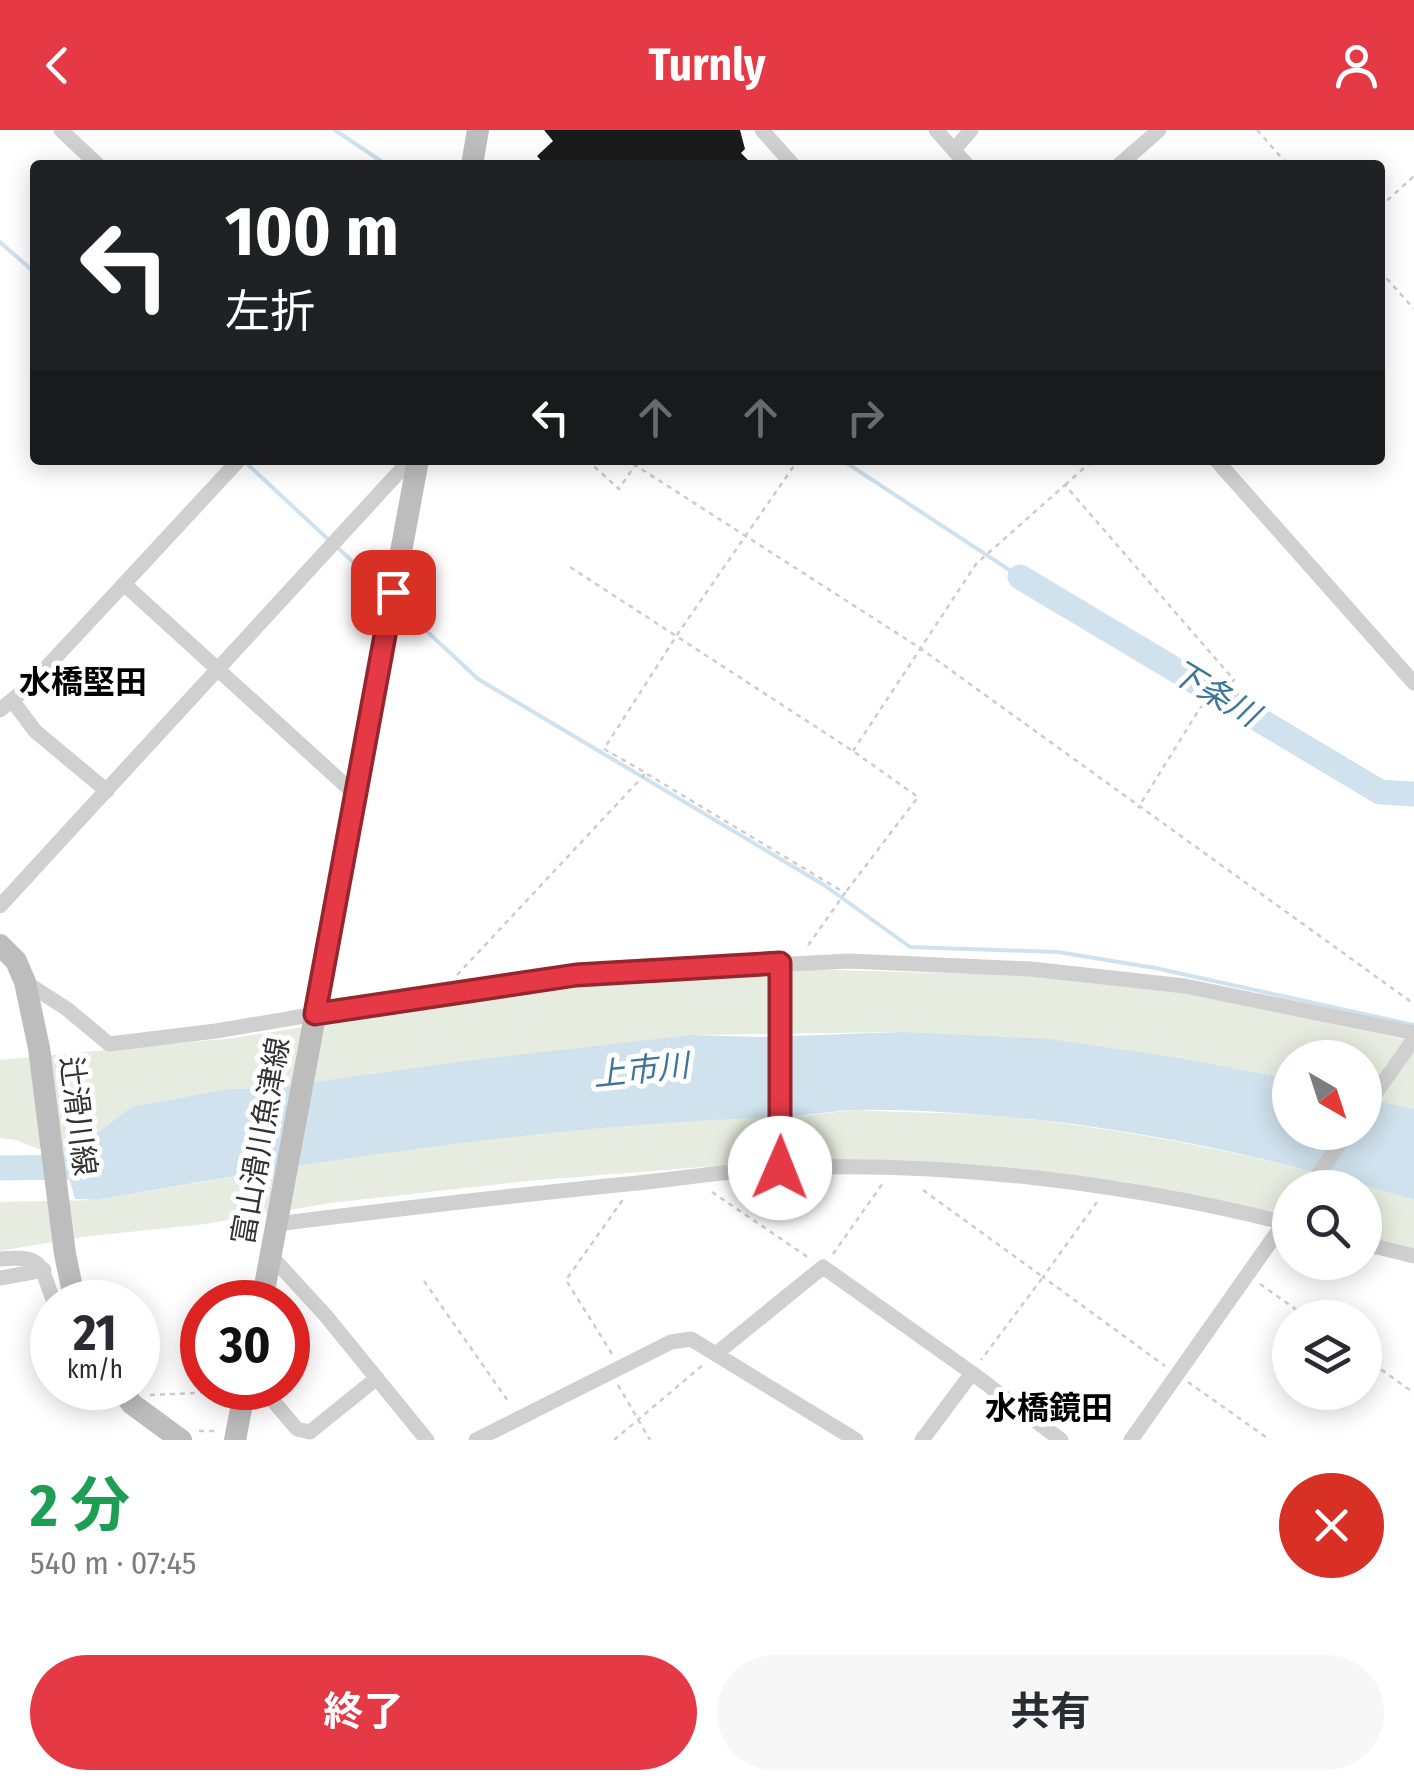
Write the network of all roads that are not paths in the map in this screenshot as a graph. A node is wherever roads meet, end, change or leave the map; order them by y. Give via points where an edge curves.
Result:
1 (60, 130) edge
2 (478, 130) edge
3 (762, 130) edge
4 (936, 130) edge
5 (972, 130) edge
6 (1160, 130) edge
7 (954, 150) junction
8 (93, 160) edge
9 (473, 160) edge
10 (789, 160) edge
11 (963, 160) edge
12 (1125, 160) edge
13 (234, 465) edge
14 (405, 465) edge
15 (417, 465) edge
16 (1220, 465) edge
17 (124, 584) junction
18 (219, 670) junction
19 (1414, 684) edge
20 (6, 705) edge
21 (106, 791) junction
22 (356, 795) junction
23 (0, 906) edge
24 (0, 946) edge
25 (788, 963) junction
26 (26, 982) junction
27 (314, 1023) junction
28 (1414, 1036) edge
29 (1382, 1083) edge
30 (780, 1168) junction
31 (278, 1216) junction
32 (1272, 1216) edge
33 (1272, 1240) edge
34 (1382, 1248) edge
35 (271, 1256) junction
36 (1414, 1256) edge
37 (0, 1259) edge
38 (44, 1270) junction
39 (0, 1278) edge
40 (47, 1280) edge
41 (70, 1280) edge
42 (266, 1280) edge
43 (717, 1353) junction
44 (972, 1374) junction
45 (376, 1378) junction
46 (140, 1410) edge
47 (241, 1410) edge
48 (281, 1410) edge
49 (496, 1436) edge
50 (181, 1440) edge
51 (235, 1440) edge
52 (427, 1440) edge
53 (476, 1440) edge
54 (856, 1440) edge
55 (922, 1440) edge
56 (1061, 1440) edge
57 (1131, 1440) edge

1 - 8 street
2 - 9 main road
3 - 10 street
4 - 7 street
5 - 7 street
6 - 12 street
7 - 11 street
13 - 17 street
14 - 18 street
15 - 22 main road, 富山滑川魚津線
16 - 19 street
17 - 18 street
17 - 20 street
18 - 21 street
18 - 22 street
20 - 21 street
21 - 23 street
22 - 27 main road, 富山滑川魚津線
24 - 26 main road, 辻滑川線
25 - 27 street via 576,975 440,993
25 - 28 street via 1031,969 1185,986
25 - 30 street
26 - 27 street via 109,1044
26 - 41 main road, 辻滑川線
27 - 31 main road, 富山滑川魚津線
28 - 29 street
30 - 31 street
30 - 32 street via 1056,1181
31 - 35 main road, 富山滑川魚津線
33 - 57 street
34 - 36 street
35 - 42 main road, 富山滑川魚津線
35 - 45 street
37 - 38 street via 30,1258
38 - 39 street
38 - 40 street
43 - 44 street via 823,1268
43 - 49 street via 691,1340 672,1342 519,1418
43 - 54 street
44 - 55 street
44 - 56 street
45 - 48 street via 310,1432
45 - 52 street
46 - 50 main road
47 - 51 main road
49 - 53 street

